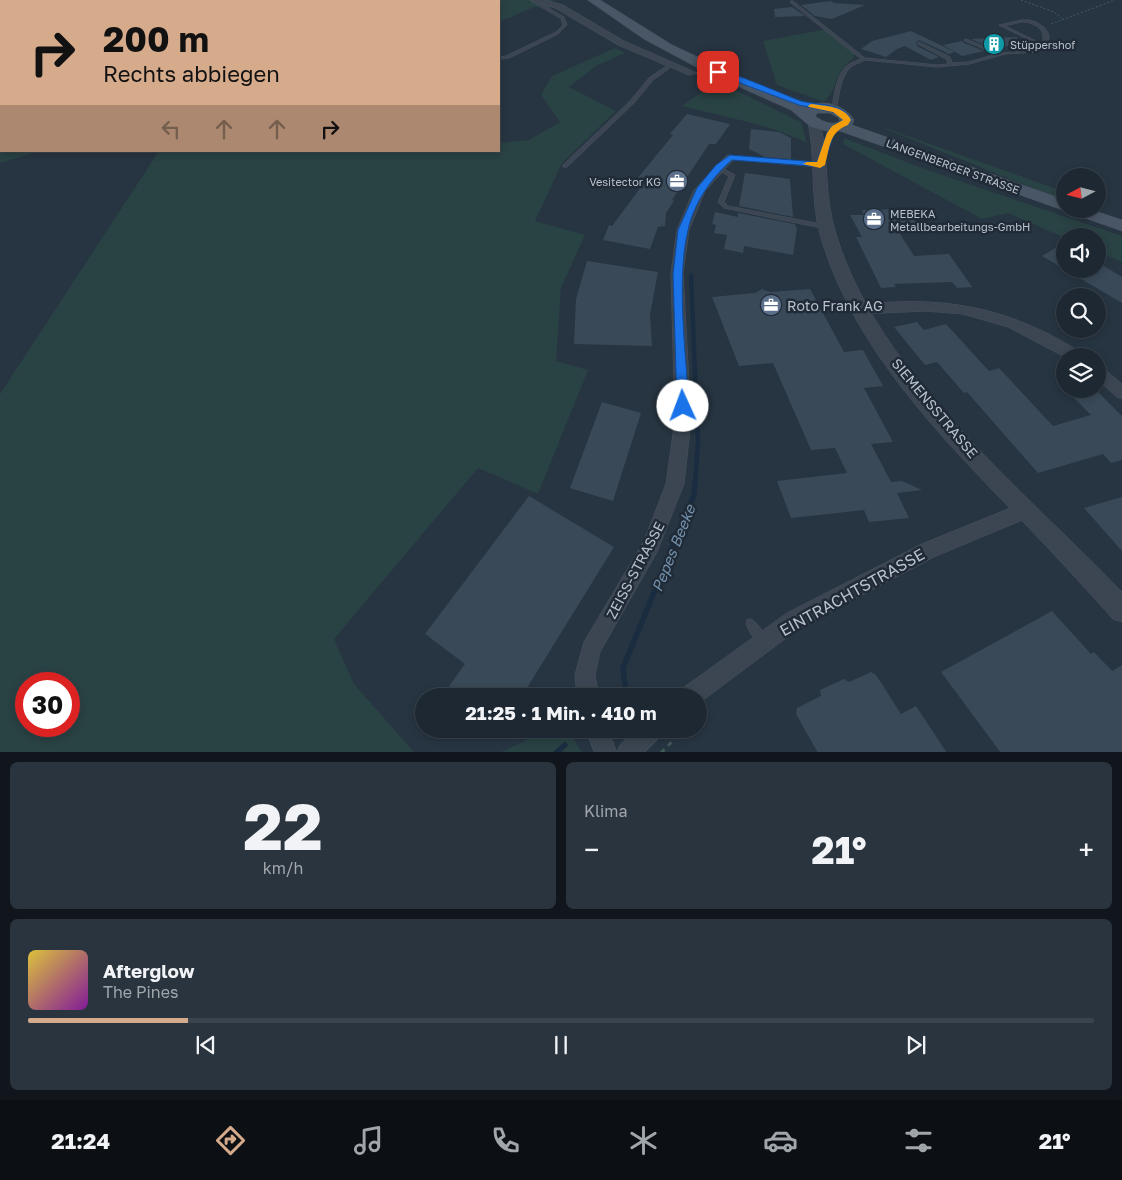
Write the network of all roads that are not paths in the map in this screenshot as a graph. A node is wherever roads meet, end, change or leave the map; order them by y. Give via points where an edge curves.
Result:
1 (532, 0) edge
2 (537, 0) edge
3 (593, 0) edge
4 (792, 2) dead end
5 (966, 40) dead end
6 (919, 43) dead end
7 (1044, 46) junction
8 (999, 54) junction
9 (500, 58) edge
10 (864, 59) junction
11 (950, 64) junction
12 (672, 66) junction
13 (692, 73) dead end
14 (819, 114) junction
15 (841, 125) junction
16 (724, 163) junction
17 (820, 165) junction
18 (564, 166) dead end
19 (1056, 202) edge
20 (1100, 218) edge
21 (1122, 226) edge
22 (826, 227) junction
23 (861, 309) junction
24 (1060, 348) edge
25 (1106, 379) edge
26 (1122, 393) edge
27 (1026, 510) junction
28 (1122, 610) edge
29 (751, 624) dead end
30 (763, 642) junction
31 (587, 688) edge
32 (702, 688) edge
33 (601, 738) edge
34 (643, 738) edge
35 (606, 752) edge
36 (628, 752) edge

1 - 9 lane via 563,18 565,25 557,33
2 - 12 street via 560,7 621,42
3 - 14 main road via 649,39
4 - 10 lane
5 - 8 lane
6 - 11 lane via 948,58
7 - 7 lane via 1047,39 1041,27 1028,21 1001,25
7 - 8 lane via 1037,51
8 - 11 lane via 969,63
10 - 11 lane via 928,66
10 - 14 lane via 845,70 836,94
12 - 13 street
12 - 18 lane via 651,79 632,102
14 - 15 main road via 828,128
14 - 15 main road via 846,116
14 - 17 street, SIEMENSSTRASSE
15 - 17 street, SIEMENSSTRASSE via 830,133
15 - 19 main road, LANGENBERGER STRASSE
16 - 17 lane
16 - 22 lane via 732,175 721,202 726,207
16 - 31 street, ZEISS-STRASSE via 700,190 683,230 678,274 683,420 675,484 650,546 591,649 585,675
17 - 22 street, SIEMENSSTRASSE
20 - 21 main road
22 - 23 street, SIEMENSSTRASSE via 844,277
23 - 24 street via 933,306 974,312 1019,326
23 - 27 street, SIEMENSSTRASSE via 914,387
25 - 26 street
27 - 28 street, SIEMENSSTRASSE
27 - 30 street, EINTRACHTSTRASSE via 929,550 863,582 794,620
29 - 30 lane
30 - 32 street, EINTRACHTSTRASSE
33 - 35 street
34 - 36 street

